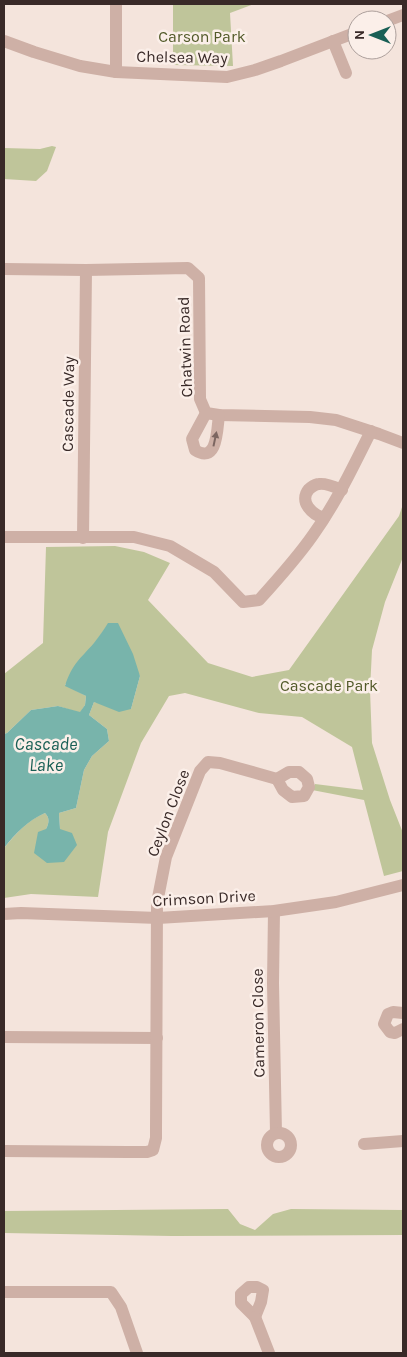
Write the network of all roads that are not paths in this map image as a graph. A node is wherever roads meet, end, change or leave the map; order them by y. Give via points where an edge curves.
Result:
1 (116, 4) edge
2 (347, 35) edge
3 (333, 40) junction
4 (4, 41) edge
5 (116, 72) junction
6 (346, 73) dead end
7 (4, 269) edge
8 (86, 270) junction
9 (372, 431) junction
10 (403, 443) edge
11 (342, 490) junction
12 (324, 518) junction
13 (4, 538) edge
14 (83, 538) junction
15 (278, 779) dead end
16 (403, 885) edge
17 (274, 912) junction
18 (4, 914) edge
19 (158, 918) junction
20 (403, 1013) edge
21 (403, 1029) edge
22 (4, 1037) edge
23 (157, 1038) junction
24 (276, 1133) dead end
25 (403, 1141) edge
26 (364, 1144) dead end
27 (4, 1151) edge
28 (4, 1292) edge
29 (255, 1317) dead end
30 (138, 1353) edge
31 (269, 1353) edge

1 - 5 street
2 - 3 street, Chelsea Way
3 - 5 street, Chelsea Way via 281,61 227,77
3 - 6 street
4 - 5 street, Chelsea Way via 80,66
7 - 8 street, Chatwin Road
8 - 9 street, Chatwin Road via 188,268 199,278 200,399 212,414 310,417 336,420
8 - 14 street, Cascade Way
9 - 10 street, Chatwin Road
9 - 11 street
11 - 12 street
11 - 12 street via 321,483 307,492 305,502 311,512
12 - 14 street via 314,535 259,600 242,602 214,572 170,546 134,537
13 - 14 street
15 - 19 street, Ceylon Close via 220,763 208,762 200,771 166,857 157,903
16 - 17 street, Crimson Drive via 336,902
17 - 19 street, Crimson Drive
17 - 24 street, Cameron Close
18 - 19 street, Crimson Drive
19 - 23 street
20 - 21 street via 388,1014 384,1024 390,1032
22 - 23 street
23 - 27 street via 156,1138 153,1150
25 - 26 street
28 - 30 street via 111,1292
29 - 31 street

